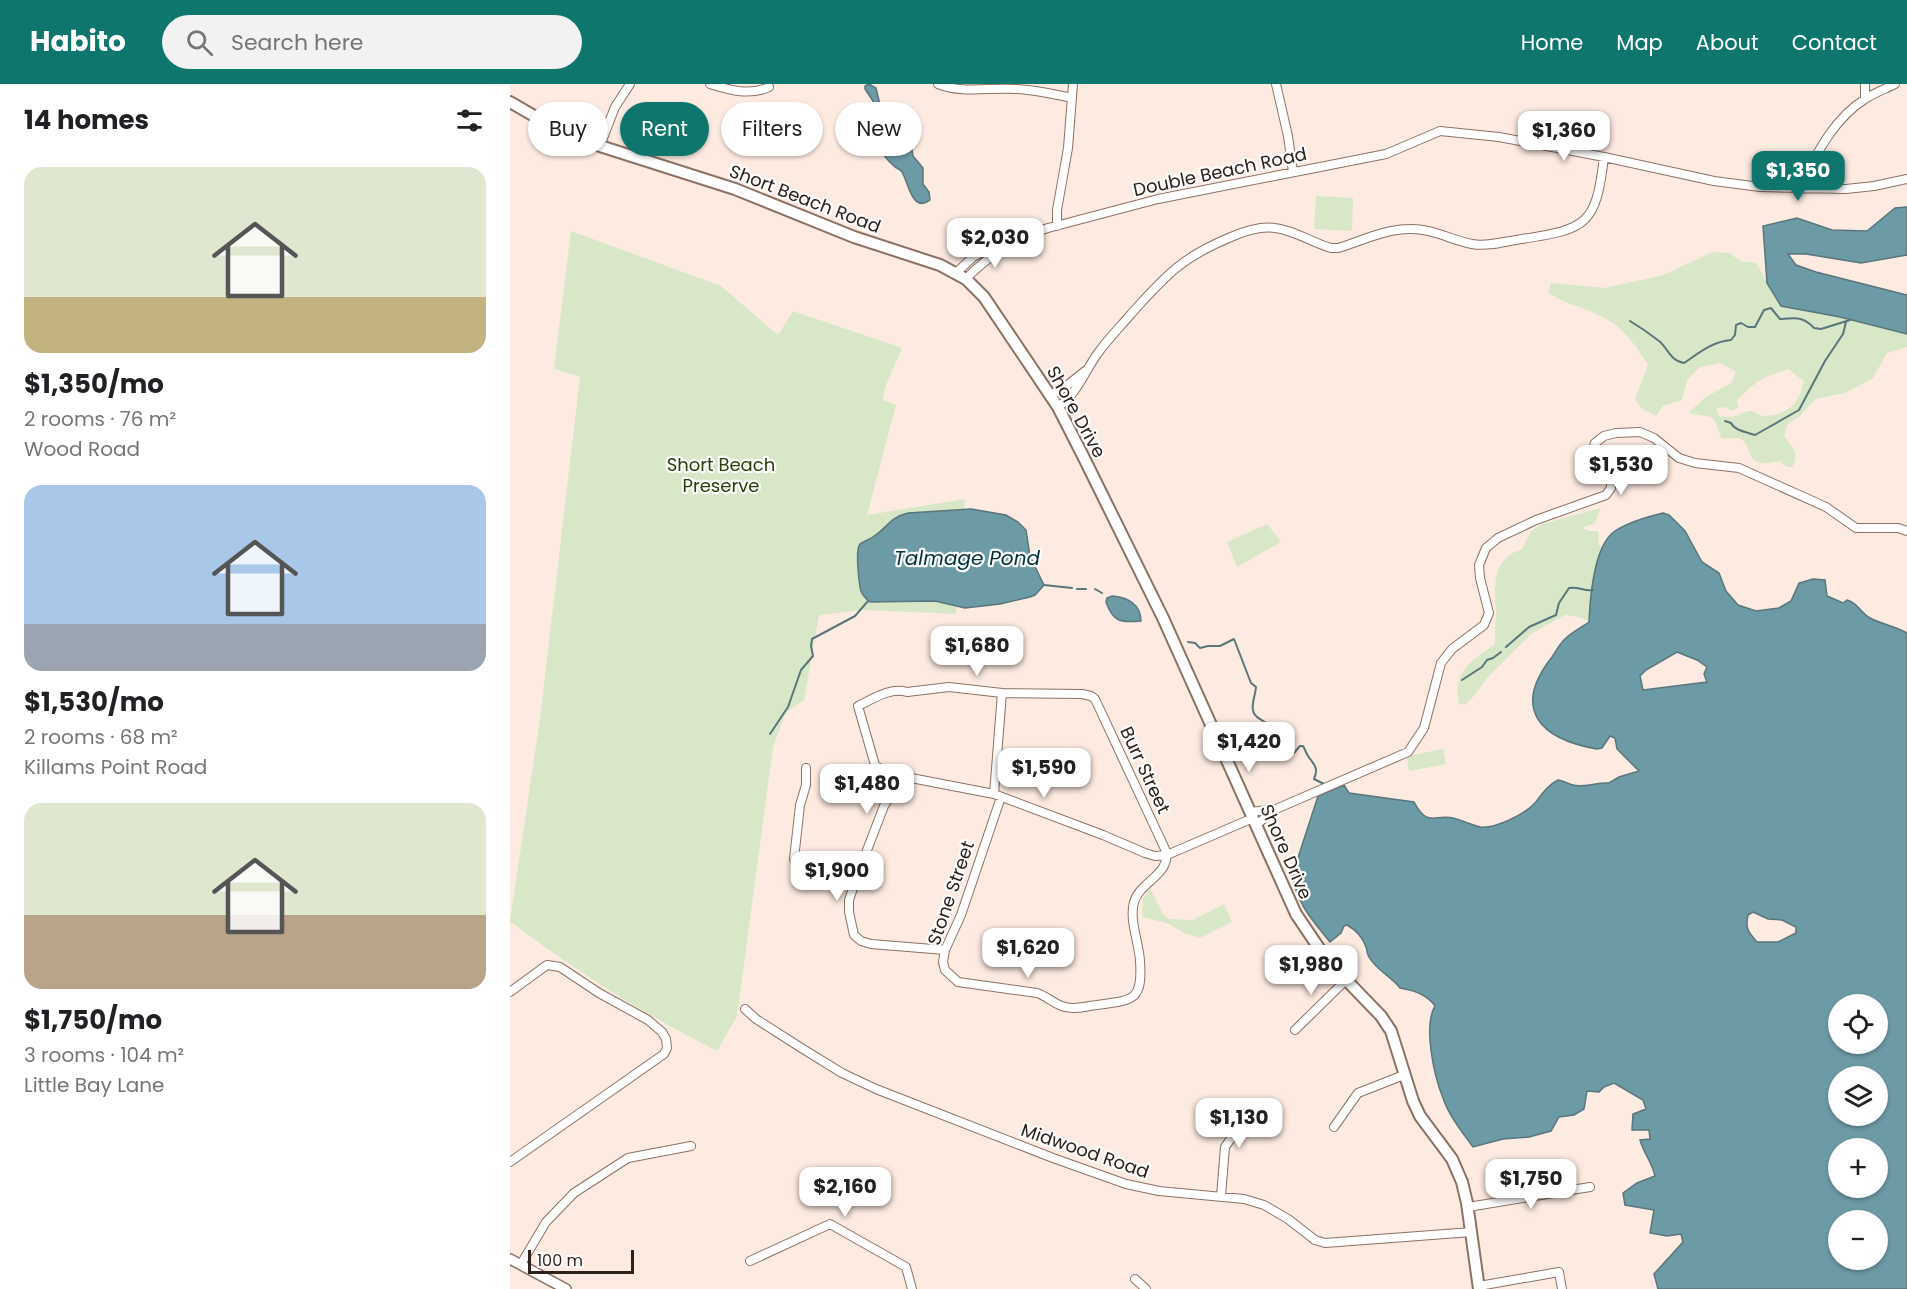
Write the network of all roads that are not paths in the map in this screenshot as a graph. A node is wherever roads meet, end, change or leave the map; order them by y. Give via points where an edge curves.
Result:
1 (630, 84) edge
2 (710, 84) edge
3 (938, 84) edge
4 (1073, 84) edge
5 (1276, 84) edge
6 (1865, 84) edge
7 (1895, 84) edge
8 (769, 87) dead end
9 (1072, 98) junction
10 (1865, 99) junction
11 (510, 102) edge
12 (528, 112) edge
13 (608, 125) edge
14 (608, 149) edge
15 (1604, 157) junction
16 (1293, 172) junction
17 (1907, 179) edge
18 (1798, 189) junction
19 (1057, 226) junction
20 (961, 276) junction
21 (1085, 371) junction
22 (1050, 395) junction
23 (1058, 407) junction
24 (1907, 531) edge
25 (1002, 693) junction
26 (806, 768) dead end
27 (906, 777) junction
28 (997, 796) junction
29 (1276, 809) junction
30 (1253, 818) junction
31 (1167, 855) junction
32 (859, 871) junction
33 (945, 950) junction
34 (1346, 980) junction
35 (510, 992) edge
36 (745, 1009) dead end
37 (1295, 1030) dead end
38 (1404, 1075) junction
39 (1270, 1110) dead end
40 (1334, 1127) dead end
41 (691, 1146) dead end
42 (510, 1162) edge
43 (1590, 1187) dead end
44 (1221, 1196) junction
45 (1468, 1208) junction
46 (1472, 1232) junction
47 (510, 1259) edge
48 (750, 1261) dead end
49 (521, 1264) junction
50 (1135, 1279) dead end
51 (1479, 1288) edge
52 (566, 1289) edge
53 (912, 1289) edge
54 (1146, 1289) edge
55 (1562, 1289) edge

1 - 13 street
2 - 8 street via 747,93
3 - 9 street via 961,89 1016,89
4 - 9 street
5 - 16 street
6 - 10 street
7 - 10 street
9 - 19 street
10 - 18 street via 1843,116 1828,135
11 - 12 main road, Short Beach Road
14 - 20 main road, Short Beach Road via 735,189 837,231 926,259
15 - 16 street, Double Beach Road via 1499,137 1440,131 1386,154
15 - 18 street via 1714,181
15 - 21 street via 1599,192 1586,220 1560,232 1482,245 1408,229 1338,248 1266,227 1218,242 1188,258 1155,286
16 - 19 street, Double Beach Road via 1158,199
17 - 18 street via 1846,189
19 - 20 street, Double Beach Road via 1006,243
20 - 22 main road, Shore Drive via 984,297
21 - 22 street
21 - 23 street via 1074,393
22 - 23 main road, Shore Drive
23 - 30 main road, Shore Drive via 1163,618
24 - 29 street via 1856,528 1826,507 1739,468 1679,458 1645,433 1604,436 1593,449 1611,480 1606,495 1536,520 1486,548 1479,565 1488,620 1441,663 1424,728 1408,752
25 - 27 street via 949,687 901,690 858,706 875,765
25 - 28 street, Stone Street
25 - 31 street, Burr Street via 1082,694 1095,699
26 - 32 street via 795,839 796,866 805,871
27 - 28 street
27 - 32 street via 884,807
28 - 31 street via 1145,854
28 - 33 street, Stone Street via 961,915
29 - 30 street
29 - 30 street
30 - 31 street
30 - 34 main road, Shore Drive via 1302,925
31 - 33 street, Stone Street via 1164,867 1134,901 1140,980 1131,999 1070,1008 1037,993 958,982 945,970
32 - 33 street via 849,900 854,935 871,944
34 - 37 street
34 - 38 main road, Shore Drive via 1388,1025
35 - 42 street via 547,965 560,967 648,1020 662,1032 667,1048 664,1054
36 - 44 street, Midwood Road via 842,1073 926,1109 1126,1184
38 - 40 street via 1358,1093
38 - 45 main road, Shore Drive via 1418,1111 1456,1166
39 - 44 street via 1237,1130 1225,1147
41 - 49 street via 628,1158 574,1193 546,1222
43 - 45 street
44 - 46 street, Midwood Road via 1264,1205 1325,1243
45 - 46 main road, Shore Drive
46 - 51 main road, Shore Drive
47 - 49 street
48 - 53 street via 831,1224 906,1267
49 - 52 street
50 - 54 street
51 - 55 street via 1559,1272

